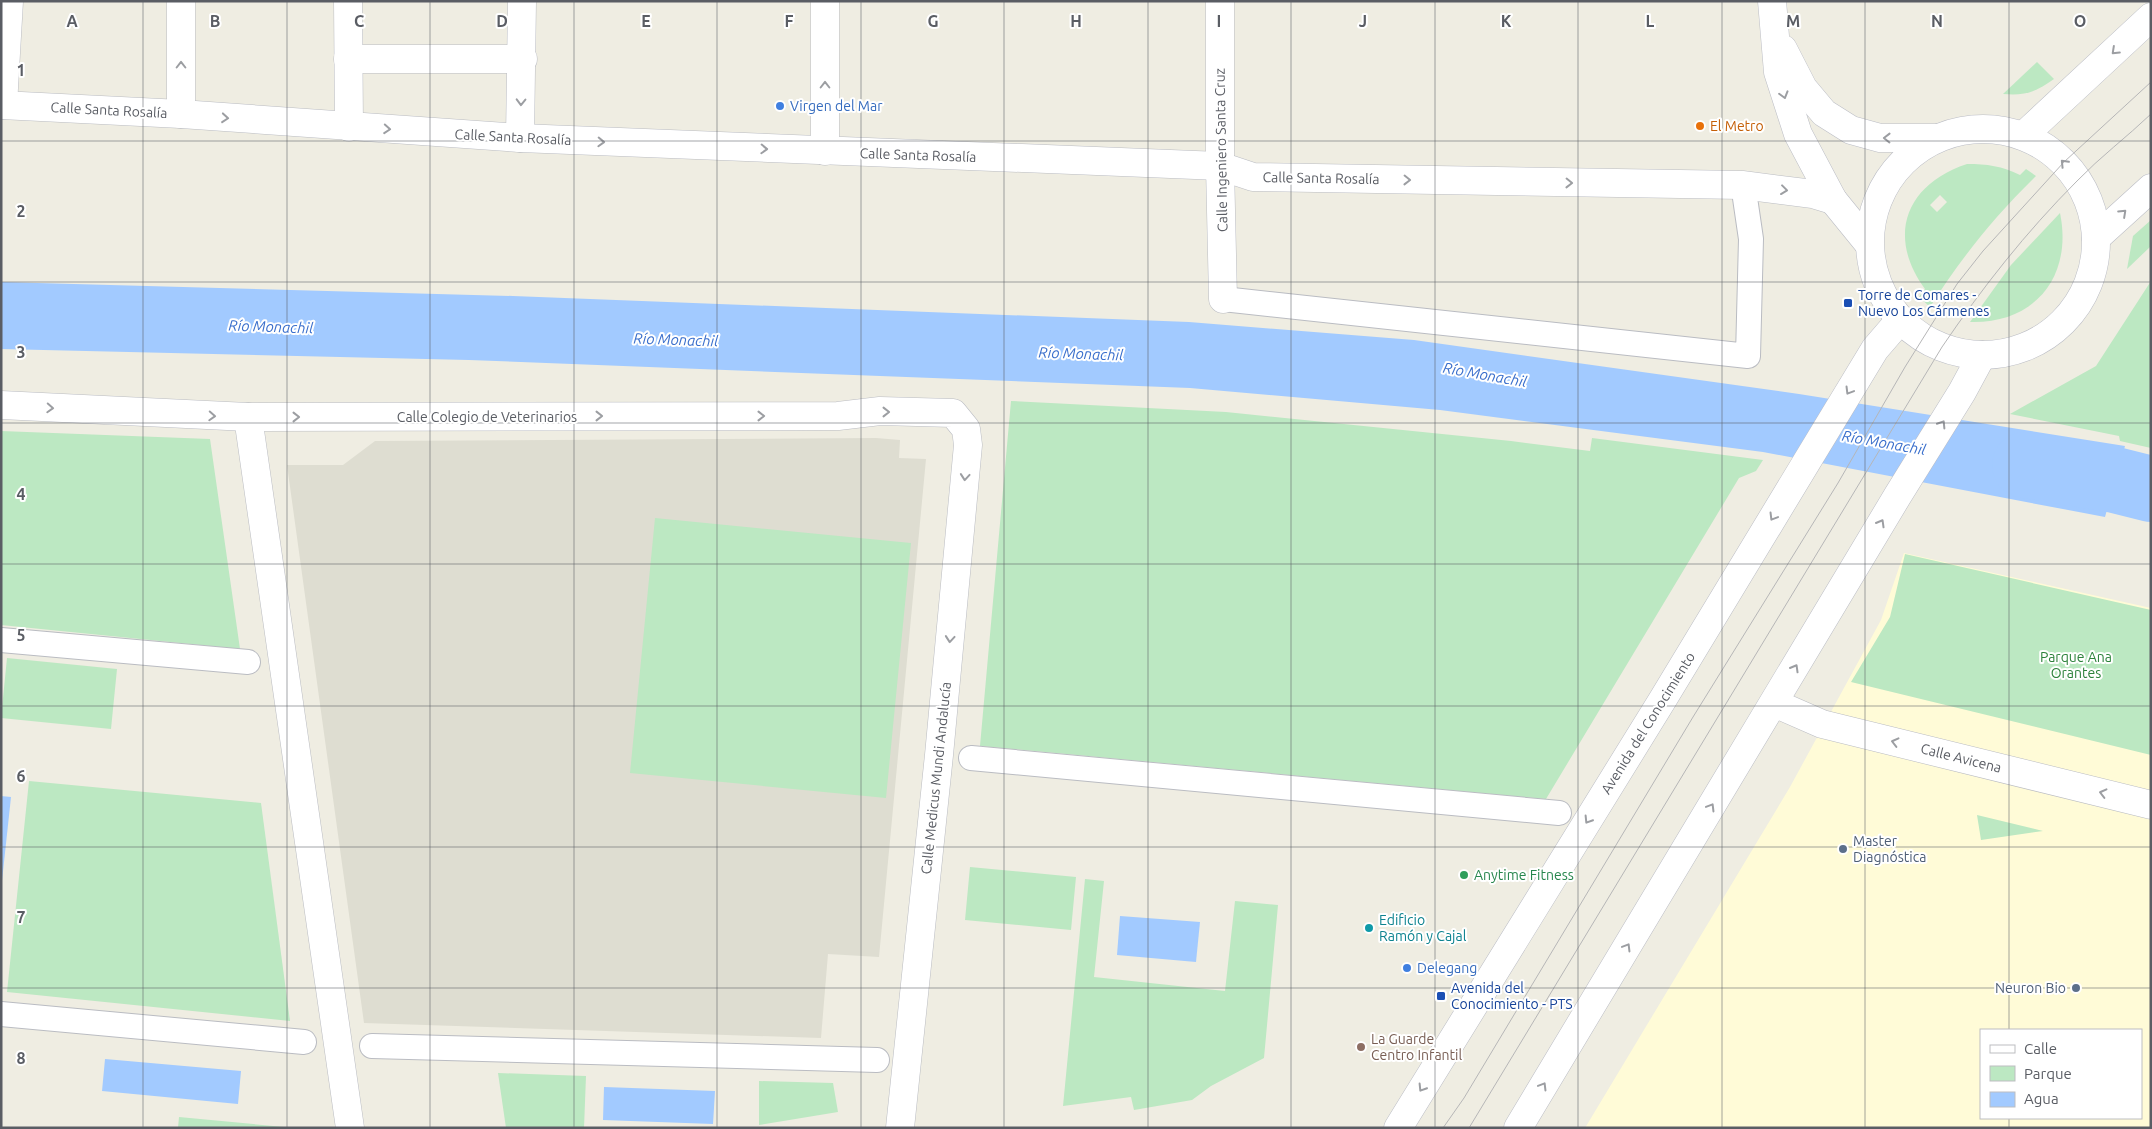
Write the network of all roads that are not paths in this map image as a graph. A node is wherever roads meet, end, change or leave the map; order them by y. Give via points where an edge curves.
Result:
1 (9, 1) edge
2 (181, 1) edge
3 (348, 1) edge
4 (522, 1) edge
5 (825, 1) edge
6 (1220, 1) edge
7 (1772, 1) edge
8 (2151, 17) edge
9 (1774, 30) junction
10 (348, 60) junction
11 (522, 60) junction
12 (2, 105) edge
13 (182, 114) junction
14 (349, 127) junction
15 (2023, 136) junction
16 (520, 138) junction
17 (1936, 138) junction
18 (825, 151) junction
19 (1220, 166) junction
20 (2151, 188) edge
21 (1745, 198) dead end
22 (1833, 200) junction
23 (2096, 238) junction
24 (1868, 243) junction
25 (1223, 299) joint
26 (1900, 320) junction
27 (1982, 354) junction
28 (1, 406) edge
29 (248, 417) junction
30 (966, 429) joint
31 (1, 640) edge
32 (248, 662) dead end
33 (1774, 703) junction
34 (971, 758) dead end
35 (2151, 805) edge
36 (1559, 813) dead end
37 (1, 1014) edge
38 (304, 1042) dead end
39 (372, 1046) dead end
40 (877, 1060) dead end
41 (350, 1128) edge
42 (900, 1128) edge
43 (1398, 1128) edge
44 (1518, 1128) edge

1 - 12 street
13 -> 2 street
3 - 10 street
4 - 11 street
18 -> 5 street
6 - 19 street, Calle Ingeniero Santa Cruz
7 - 9 street
8 -> 15 street
17 -> 9 street via 1880,138 1852,130 1824,114 1803,88
9 -> 22 street via 1778,72 1786,103 1798,134
10 - 11 street
10 - 14 street
11 -> 16 street
12 - 13 street, Calle Santa Rosalía
13 -> 14 street, Calle Santa Rosalía
14 -> 16 street, Calle Santa Rosalía
15 - 17 street via 1979,128
23 -> 15 street via 2091,208 2078,180 2064,162
16 -> 18 street, Calle Santa Rosalía
17 - 24 street via 1900,164 1876,201
18 - 19 street, Calle Santa Rosalía
19 -> 22 street, Calle Santa Rosalía via 1253,177 1742,185 1813,194
19 - 25 street, Calle Ingeniero Santa Cruz
23 -> 20 street
21 - 25 street via 1751,239 1748,356
22 - 24 street
23 - 27 street via 2088,283 2064,321 2040,339 2012,351
24 - 26 street via 1877,285
26 - 27 street via 1923,338 1942,347
26 -> 43 street, Avenida del Conocimiento via 1875,349
33 -> 27 street
28 -> 29 street, Calle Colegio de Veterinarios
29 -> 30 street, Calle Colegio de Veterinarios via 828,416 880,411 952,413
29 - 41 street
30 -> 42 street, Calle Medicus Mundi Andalucía via 968,446 939,755
31 - 32 street
35 -> 33 street, Calle Avicena via 1822,724
44 -> 33 street
34 - 36 street
37 - 38 street
39 - 40 street

